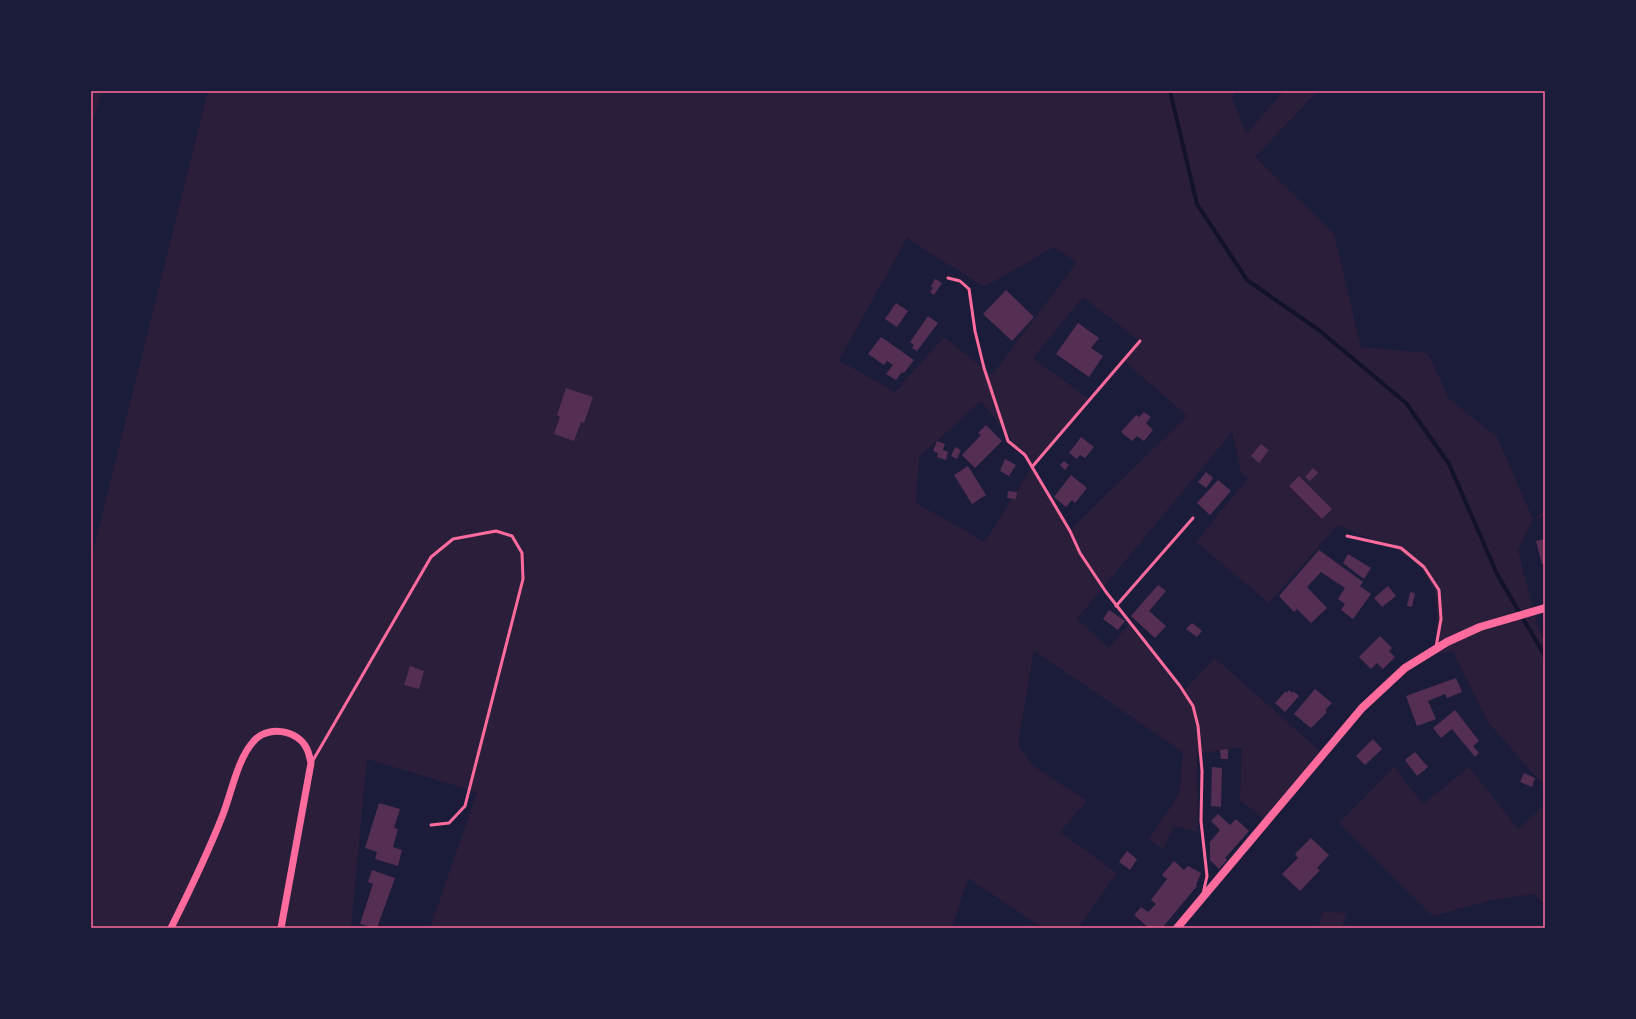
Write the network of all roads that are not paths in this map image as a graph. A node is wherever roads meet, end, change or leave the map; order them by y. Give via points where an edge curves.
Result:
1 (948, 278) dead end
2 (1140, 341) dead end
3 (1032, 467) junction
4 (1193, 518) dead end
5 (1347, 536) dead end
6 (1116, 606) junction
7 (1545, 608) edge
8 (1436, 648) junction
9 (311, 763) junction
10 (431, 825) dead end
11 (1202, 899) junction
12 (171, 928) edge
13 (281, 928) edge
14 (1177, 928) edge

1 - 3 lane via 960,281 969,290 975,331 1000,420 1008,441 1025,455
2 - 3 lane
3 - 6 lane via 1080,553
4 - 6 lane
5 - 8 lane via 1401,548 1424,567 1439,590 1441,619
6 - 11 lane via 1193,706 1198,726 1202,770 1201,821 1207,876
7 - 8 main road via 1480,627
8 - 11 main road via 1405,668 1362,708
9 - 10 lane via 432,557 453,539 496,531 512,536 522,553 523,578 465,806 449,823
9 - 12 street via 302,742 283,731 261,734 254,741 246,752 222,818
9 - 13 street
11 - 14 main road

